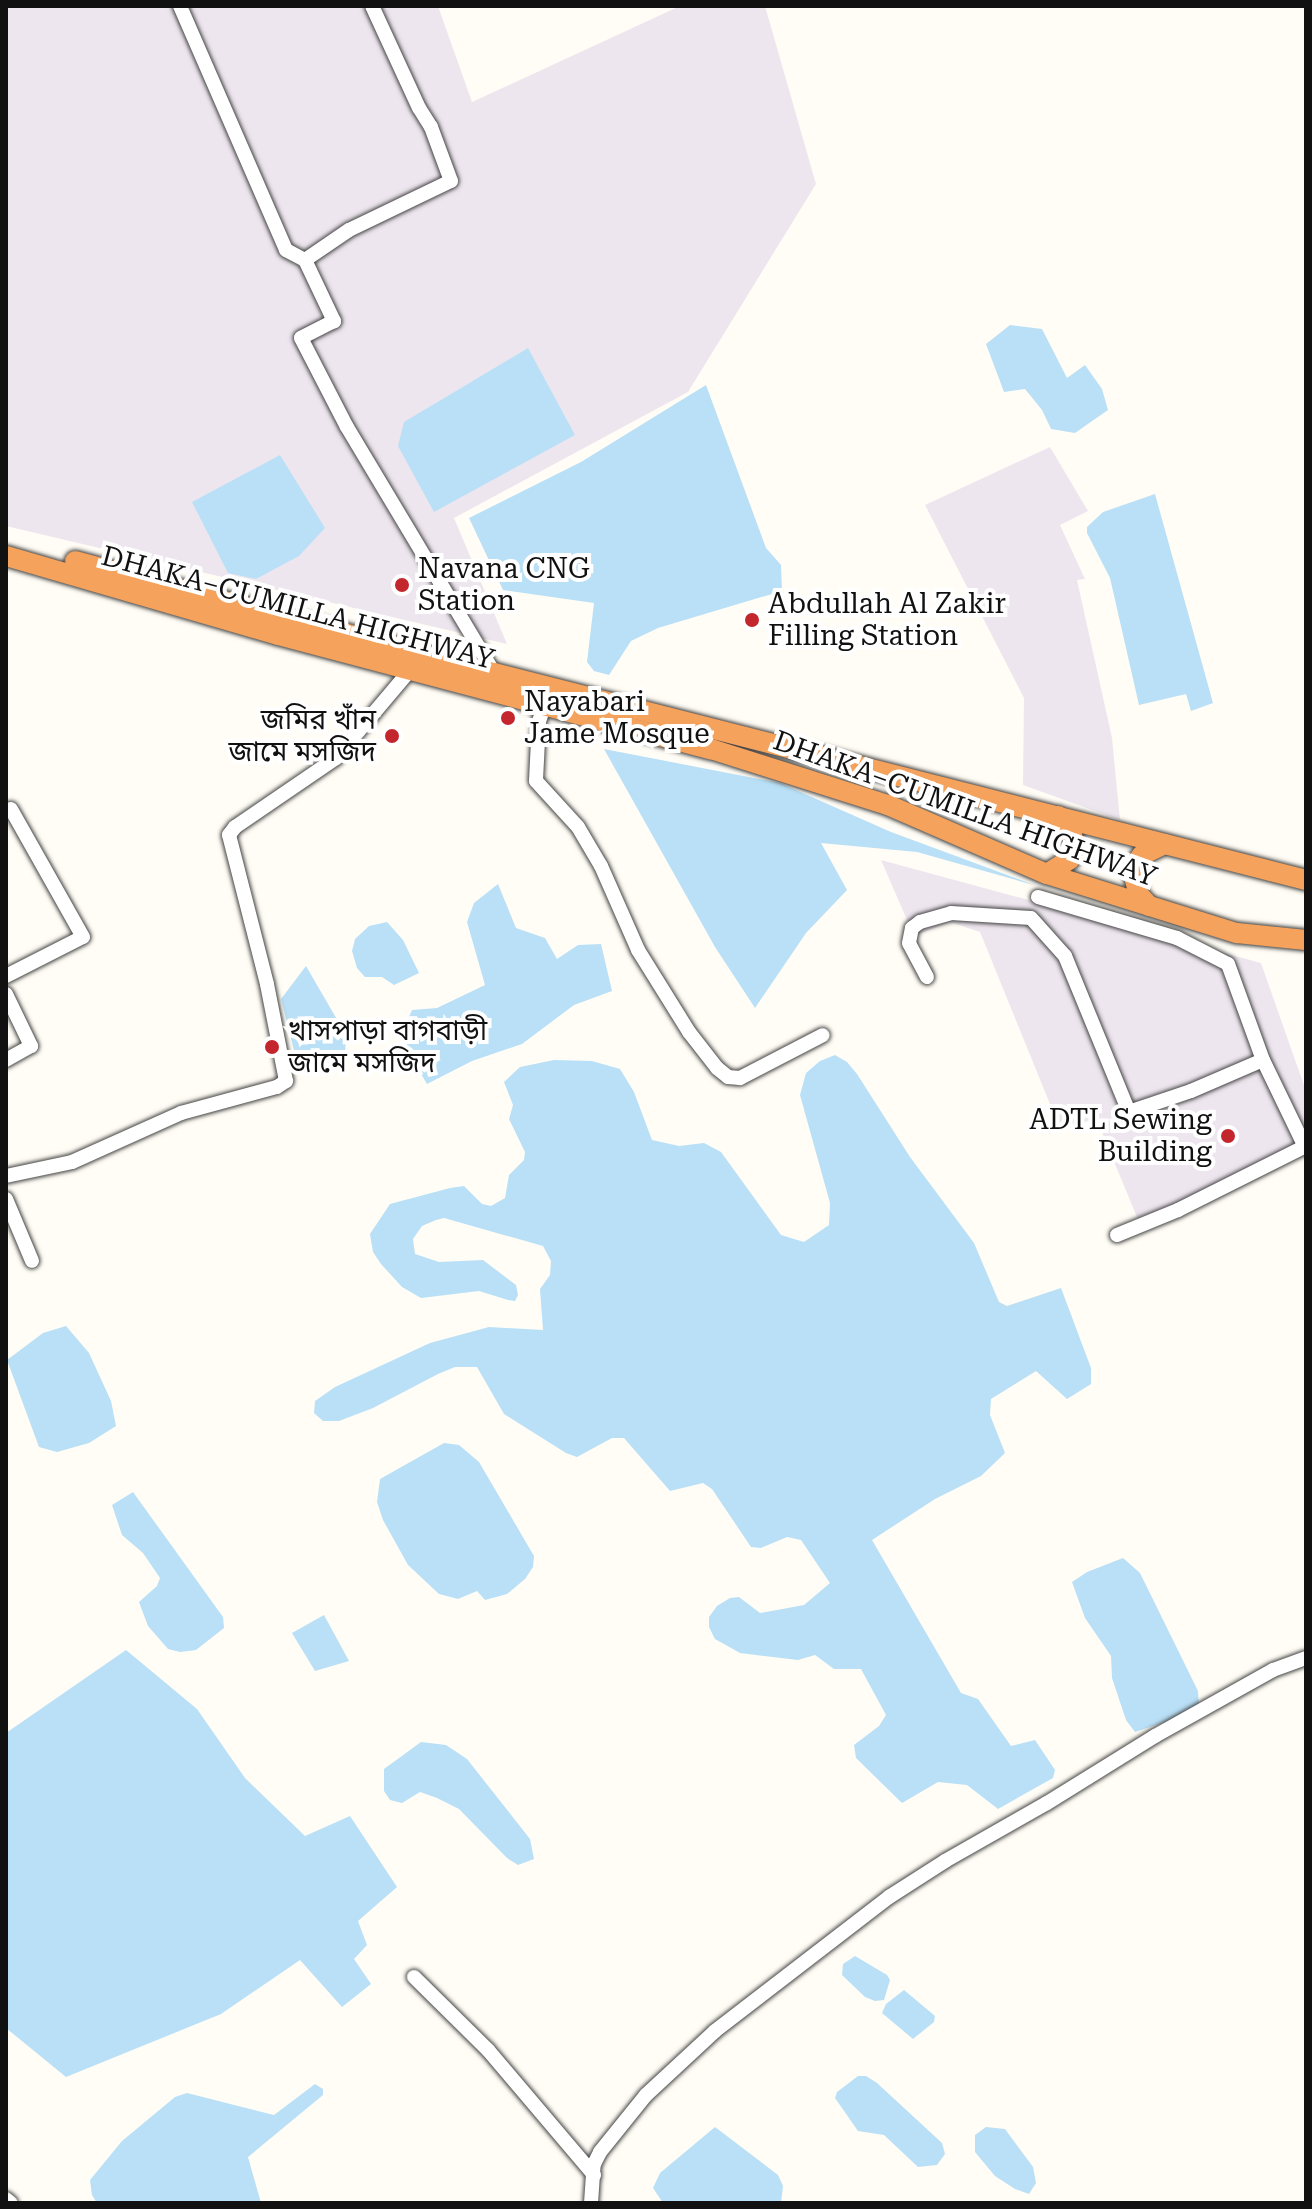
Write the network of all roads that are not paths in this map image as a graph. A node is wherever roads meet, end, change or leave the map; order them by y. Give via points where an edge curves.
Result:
1 (180, 6) edge
2 (372, 6) edge
3 (305, 260) junction
4 (6, 542) edge
5 (6, 556) edge
6 (411, 669) junction
7 (494, 673) junction
8 (545, 704) junction
9 (8, 806) edge
10 (1058, 816) junction
11 (1165, 844) junction
12 (1047, 874) junction
13 (1306, 880) edge
14 (1038, 897) dead end
15 (1149, 906) junction
16 (1306, 940) edge
17 (6, 976) edge
18 (927, 977) dead end
19 (6, 994) edge
20 (823, 1035) dead end
21 (6, 1060) edge
22 (1263, 1060) junction
23 (1306, 1146) edge
24 (6, 1176) edge
25 (6, 1199) edge
26 (1117, 1235) dead end
27 (32, 1261) dead end
28 (1306, 1658) edge
29 (414, 1977) dead end
30 (594, 2175) junction
31 (6, 2199) edge
32 (592, 2202) edge
33 (11, 2203) edge

1 - 3 street via 286,250
2 - 3 street via 451,181 349,230
3 - 7 street via 334,321 301,338 347,427
4 - 7 highway, DHAKA–CUMILLA HIGHWAY
5 - 6 highway, DHAKA–CUMILLA HIGHWAY
6 - 8 highway, DHAKA–CUMILLA HIGHWAY
6 - 24 street via 336,758 229,835 286,1081 181,1113 72,1162
7 - 10 highway, DHAKA–CUMILLA HIGHWAY
8 - 12 highway, DHAKA–CUMILLA HIGHWAY via 888,805
8 - 20 street via 536,781 578,827 638,950 717,1068 740,1078
9 - 17 street via 83,937
10 - 11 highway, DHAKA–CUMILLA HIGHWAY
10 - 12 highway via 1071,830 1075,849 1070,859
11 - 13 highway, DHAKA–CUMILLA HIGHWAY
11 - 15 highway via 1142,855 1132,869 1139,895
12 - 15 highway, DHAKA–CUMILLA HIGHWAY
14 - 22 street via 1177,938 1228,964
15 - 16 highway, DHAKA–CUMILLA HIGHWAY via 1237,933
18 - 22 street via 909,943 912,928 920,922 951,913 1031,918 1065,956 1129,1112
19 - 21 street via 31,1046
22 - 23 street
23 - 26 street
25 - 27 street
28 - 30 street via 1273,1670 1155,1736 889,1897 715,2031 646,2095 600,2152
29 - 30 street via 488,2050
30 - 32 street
31 - 33 street

